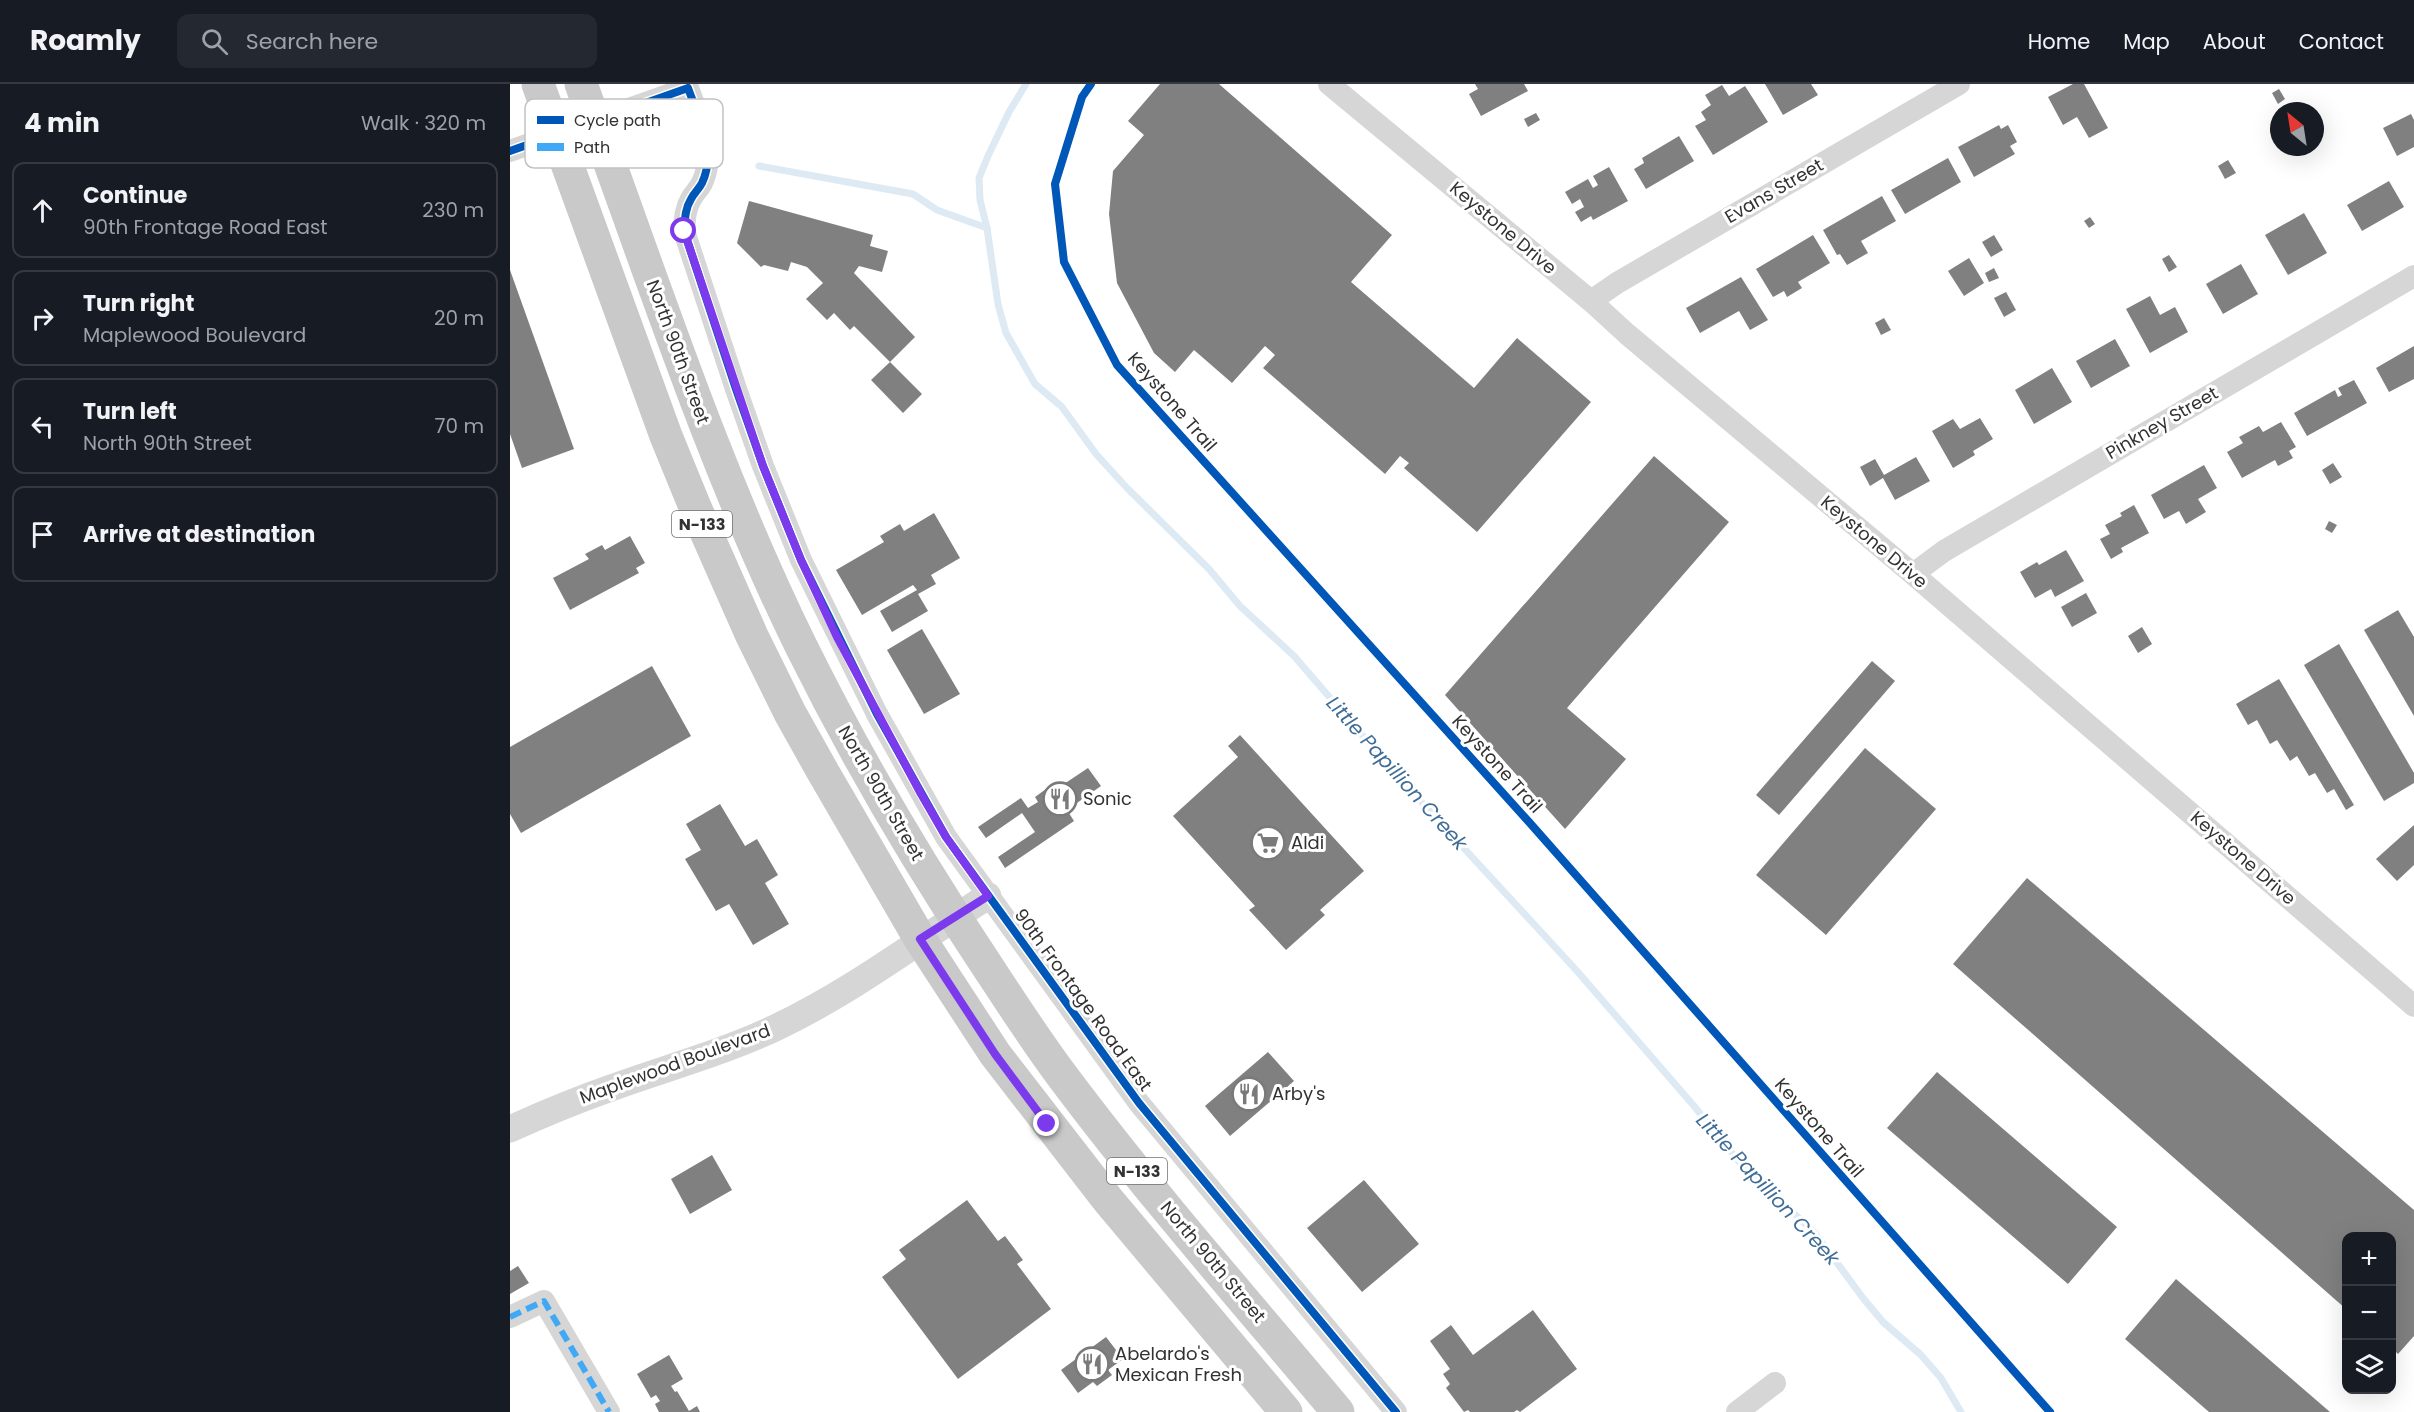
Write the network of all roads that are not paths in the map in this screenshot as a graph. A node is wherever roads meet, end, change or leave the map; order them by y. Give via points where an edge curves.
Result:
1 (538, 84) edge
2 (581, 84) edge
3 (1329, 84) edge
4 (1959, 84) edge
5 (544, 99) edge
6 (587, 99) edge
7 (655, 99) edge
8 (691, 99) edge
9 (525, 146) edge
10 (510, 151) edge
11 (569, 168) edge
12 (612, 168) edge
13 (707, 168) edge
14 (2414, 276) edge
15 (1591, 301) junction
16 (1913, 574) junction
17 (988, 896) junction
18 (954, 917) junction
19 (920, 939) junction
20 (2414, 1006) edge
21 (510, 1129) edge
22 (510, 1317) edge
23 (1775, 1383) dead end
24 (609, 1412) edge
25 (1286, 1412) edge
26 (1338, 1412) edge
27 (1396, 1412) edge
28 (1737, 1412) edge

1 - 5 main road, N-133
2 - 6 main road, North 90th Street / N-133
3 - 15 street, Keystone Drive
4 - 15 street, Evans Street
7 - 8 street, 90th Frontage Road East via 687,88
9 - 10 street, 90th Frontage Road East
11 - 19 main road, N-133 via 666,436 722,572 790,713
12 - 18 main road, North 90th Street / N-133 via 699,411 772,585 840,722
13 - 17 street, 90th Frontage Road East via 685,213 684,231 763,466 801,560 877,714 946,837
14 - 16 street, Pinkney Street via 1944,551
15 - 16 street, Keystone Drive
16 - 20 street, Keystone Drive
17 - 18 street, Maplewood Boulevard
17 - 27 street, 90th Frontage Road East via 1139,1103
18 - 19 street, Maplewood Boulevard
18 - 26 main road, North 90th Street / N-133 via 1060,1074 1110,1139
19 - 21 street, Maplewood Boulevard via 853,986 773,1029
19 - 25 main road, N-133 via 995,1054 1052,1130
22 - 24 street via 544,1300
23 - 28 street

